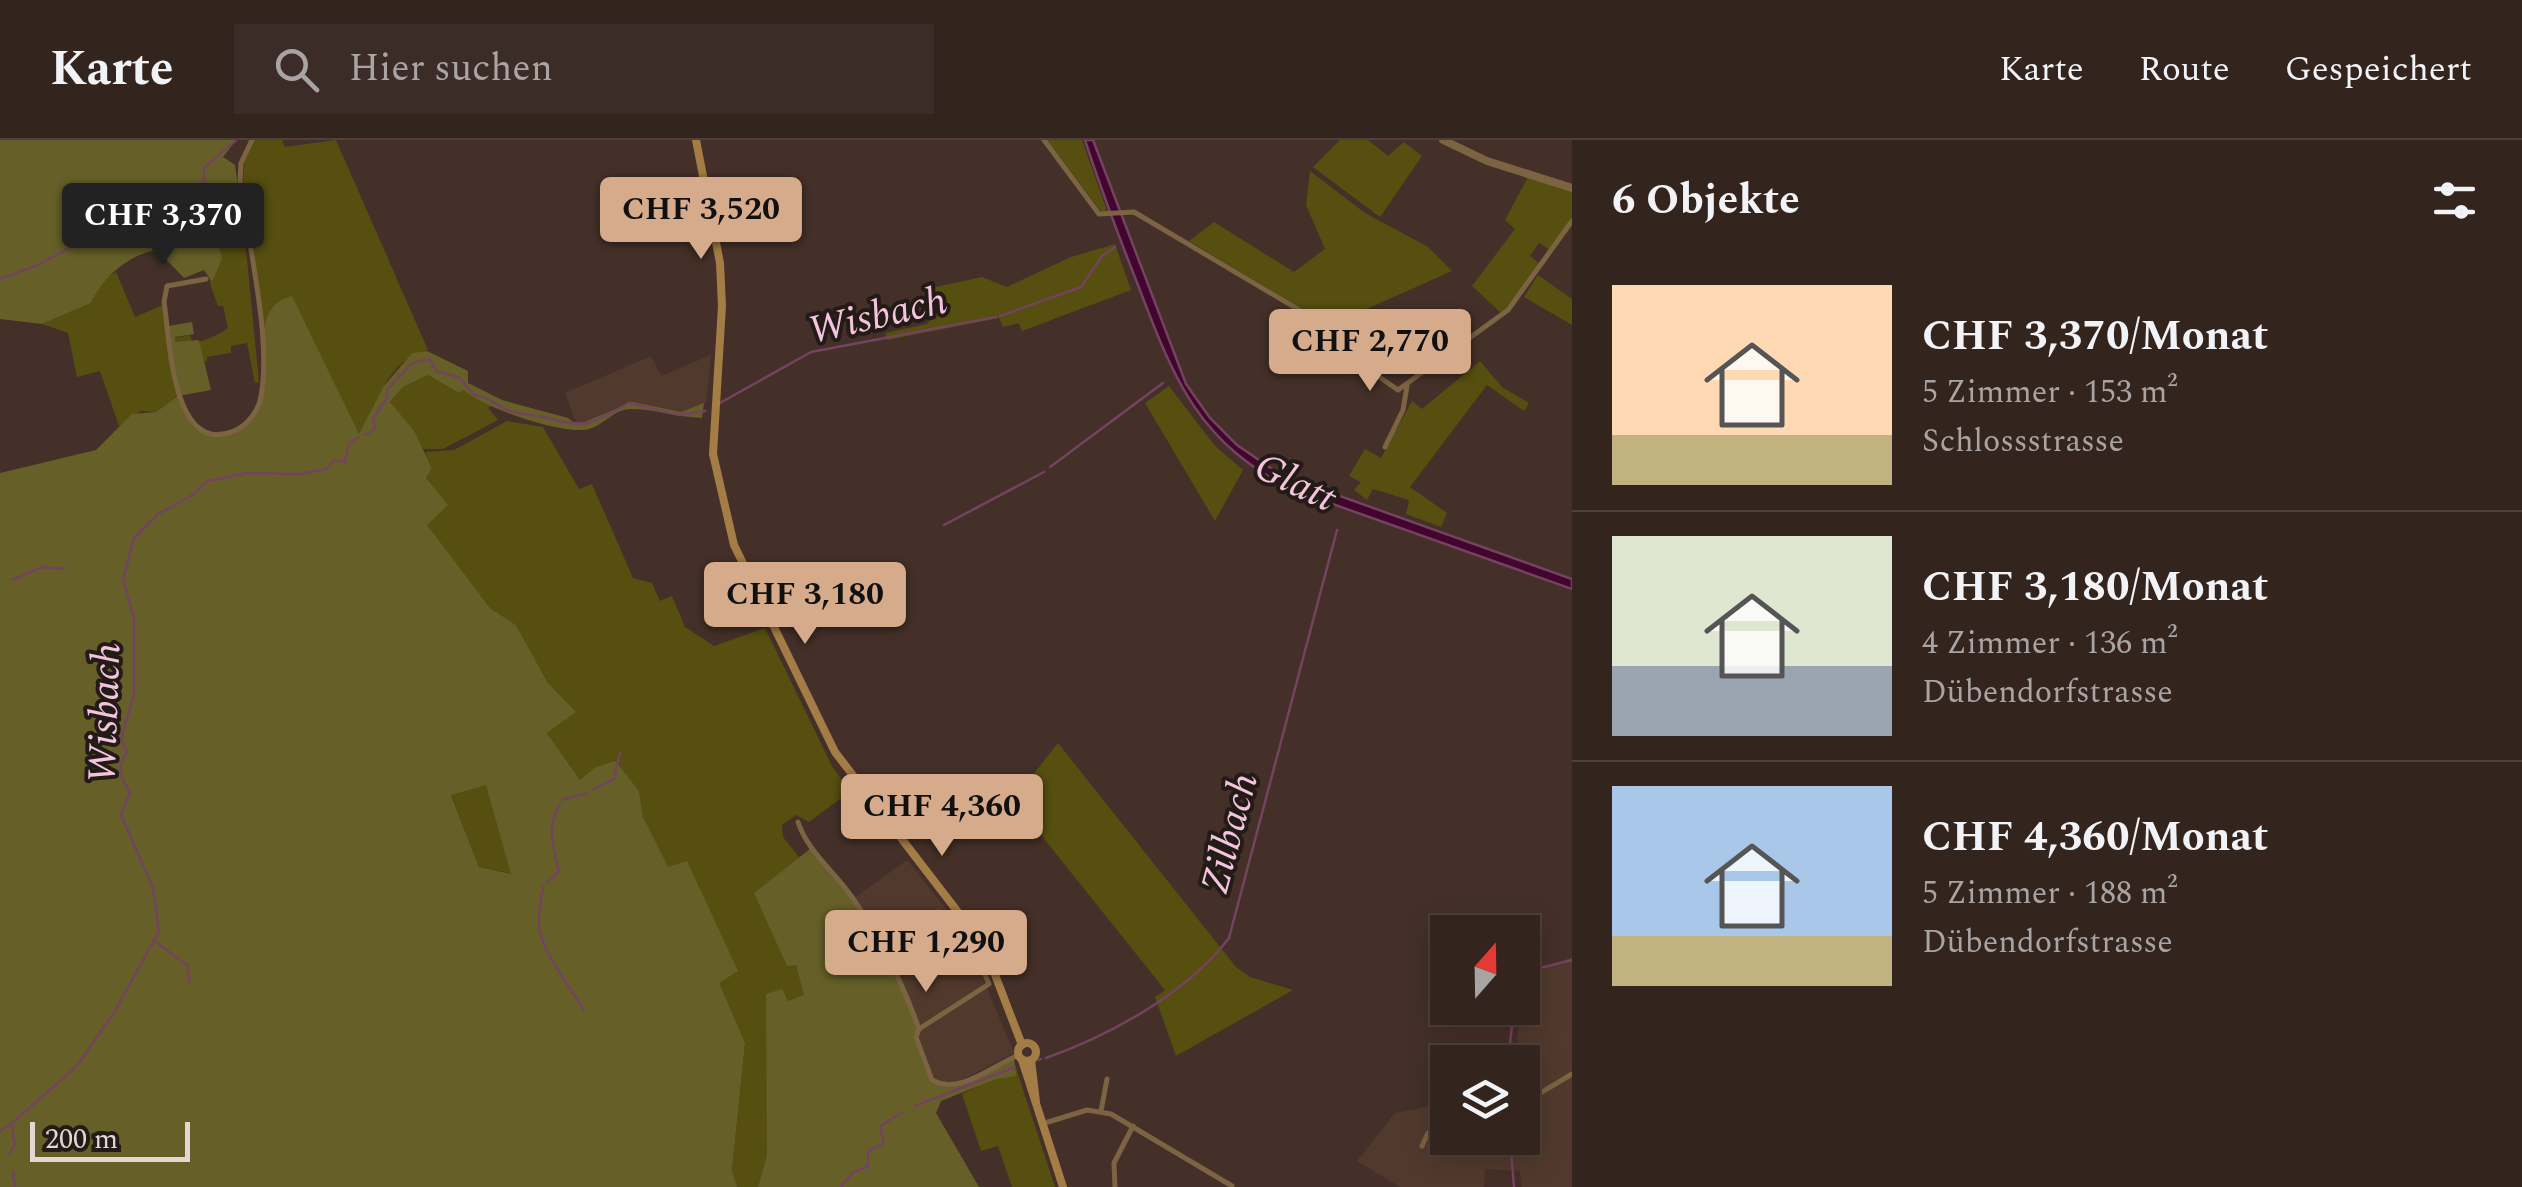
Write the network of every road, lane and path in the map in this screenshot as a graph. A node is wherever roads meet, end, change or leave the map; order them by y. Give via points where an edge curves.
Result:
1 (252, 140) edge
2 (696, 140) edge
3 (1044, 140) edge
4 (1442, 140) edge
5 (1572, 188) edge
6 (1572, 220) edge
7 (206, 279) dead end
8 (1407, 386) junction
9 (1385, 447) dead end
10 (798, 822) dead end
11 (938, 912) dead end
12 (966, 950) dead end
13 (887, 951) junction
14 (919, 1029) junction
15 (1022, 1045) junction
16 (1024, 1058) junction
17 (1572, 1074) edge
18 (1106, 1080) dead end
19 (1540, 1093) edge
20 (1100, 1111) junction
21 (1043, 1120) junction
22 (1133, 1126) junction
23 (1430, 1132) edge
24 (1422, 1146) dead end
25 (1232, 1186) edge
26 (1063, 1187) edge
27 (1115, 1187) edge

1 - 7 street via 240,180 261,396 243,426 221,434 197,426 182,408 164,302 167,286
2 - 15 main road via 720,263 715,473 742,562 835,752 984,946
3 - 8 street via 1099,214 1134,212 1328,326 1391,388
4 - 5 street
6 - 8 street via 1514,304
8 - 9 street
10 - 13 street via 810,850 828,864
11 - 13 street
12 - 14 street via 972,946 989,984
13 - 14 street
14 - 16 street via 927,1072 940,1085 960,1084
15 - 16 main road
15 - 16 main road via 1035,1048
16 - 21 main road
17 - 19 street
18 - 20 street
20 - 21 street
20 - 22 street
21 - 26 main road
22 - 25 street
22 - 27 street via 1114,1163
23 - 24 street

